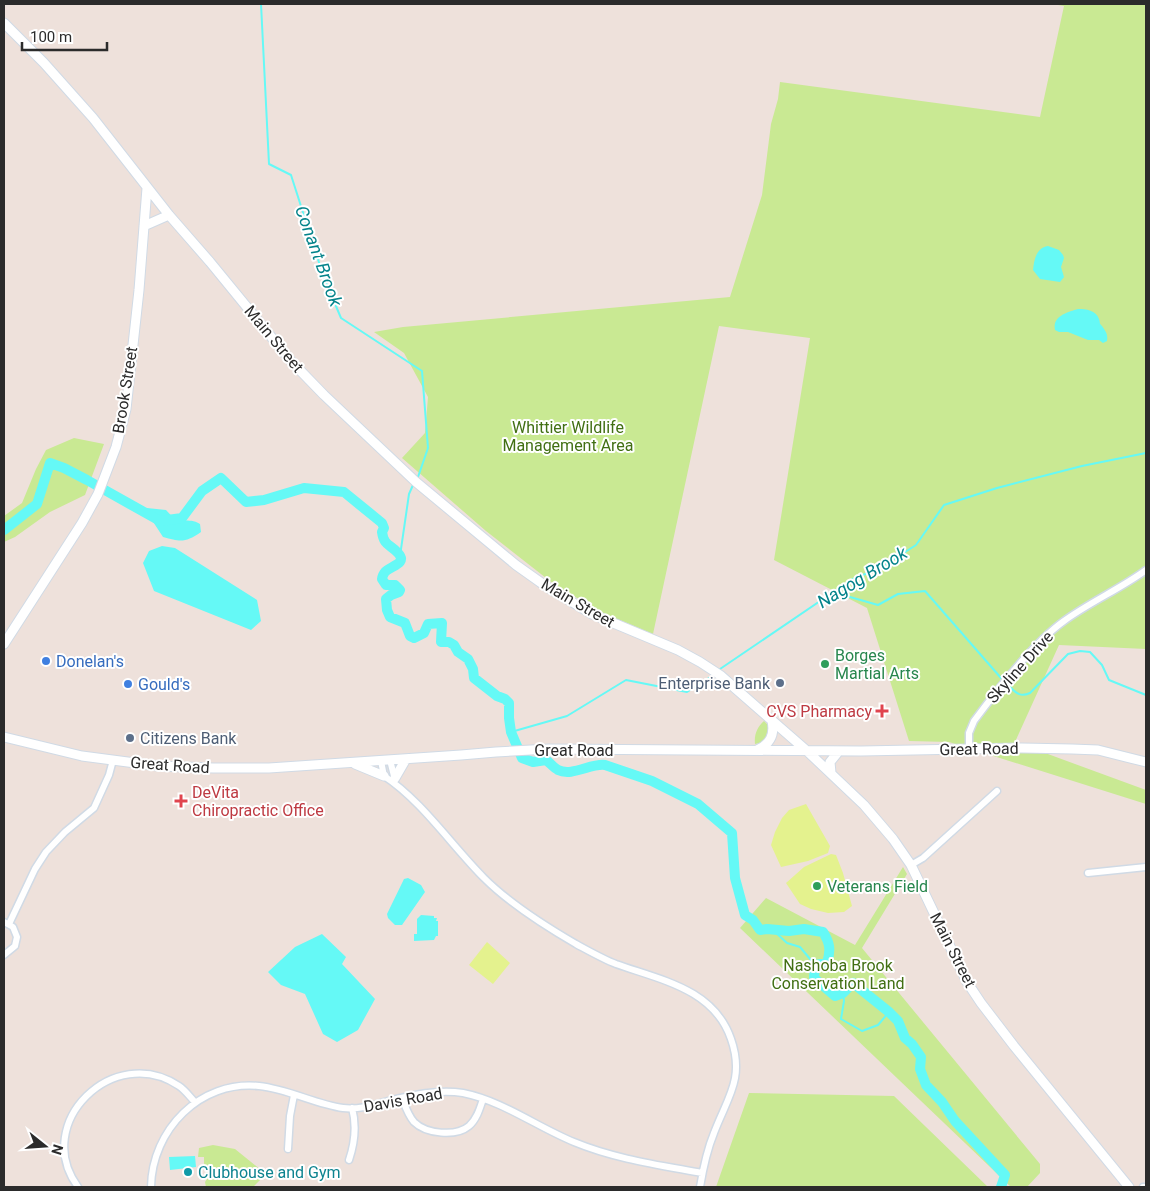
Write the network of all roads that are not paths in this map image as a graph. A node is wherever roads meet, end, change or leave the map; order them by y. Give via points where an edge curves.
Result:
1 (4, 23) edge
2 (147, 188) junction
3 (169, 215) junction
4 (144, 226) junction
5 (1146, 570) edge
6 (4, 644) edge
7 (772, 721) junction
8 (4, 737) edge
9 (969, 749) junction
10 (757, 750) junction
11 (807, 751) junction
12 (839, 751) junction
13 (406, 759) junction
14 (112, 760) junction
15 (386, 761) junction
16 (1146, 762) edge
17 (352, 763) junction
18 (831, 773) junction
19 (384, 776) junction
20 (395, 781) junction
21 (997, 791) dead end
22 (911, 865) junction
23 (1146, 867) edge
24 (1088, 873) dead end
25 (6, 923) edge
26 (4, 954) edge
27 (294, 1095) junction
28 (402, 1098) junction
29 (483, 1099) junction
30 (195, 1102) junction
31 (352, 1108) junction
32 (288, 1149) dead end
33 (349, 1160) dead end
34 (702, 1173) junction
35 (78, 1187) edge
36 (152, 1187) edge
37 (700, 1187) edge
38 (1129, 1187) edge

1 - 2 main road, Main Street via 93,118
2 - 3 main road, Main Street
2 - 4 main road, Brook Street
3 - 4 main road
3 - 7 main road, Main Street via 291,361 416,482 462,521 539,582 592,614 700,662 730,683
4 - 6 main road, Brook Street via 126,409 116,447 103,483 82,523
5 - 9 street, Skyline Drive via 1064,620 1042,640 974,721
7 - 10 main road via 772,737
7 - 11 main road, Main Street
8 - 14 main road, Great Road via 75,755
9 - 12 main road, Great Road
9 - 16 main road, Great Road via 1098,750
10 - 11 main road, Great Road
10 - 13 main road, Great Road via 524,750
11 - 12 main road, Great Road
11 - 18 main road, Main Street
12 - 18 main road via 830,762
13 - 15 main road, Great Road
13 - 20 main road
14 - 17 main road, Great Road via 213,768
14 - 25 street via 94,808 56,840 42,858
15 - 17 main road, Great Road
15 - 19 street
15 - 20 street
17 - 19 main road
18 - 22 main road, Main Street via 877,819
19 - 20 street
20 - 34 street via 485,879 515,903 576,944 614,963 695,994 717,1014 728,1030 734,1049 735,1079
21 - 22 street via 923,858
22 - 38 main road, Main Street via 967,982 1014,1046
23 - 24 street
25 - 26 street via 16,933 17,940 14,947
27 - 30 street, Davis Road via 267,1087 248,1086 222,1090
27 - 31 street, Davis Road
27 - 32 street
28 - 29 street, Davis Road via 447,1092
28 - 29 street via 410,1115 421,1127 444,1132 465,1129 470,1125
28 - 31 street, Davis Road
29 - 34 street, Davis Road via 599,1151 628,1160
30 - 35 street via 178,1086 151,1075 120,1076 98,1086 75,1108 67,1128 67,1163
30 - 36 street, Davis Road via 178,1118 162,1141 153,1167
31 - 33 street via 356,1131
34 - 37 street

